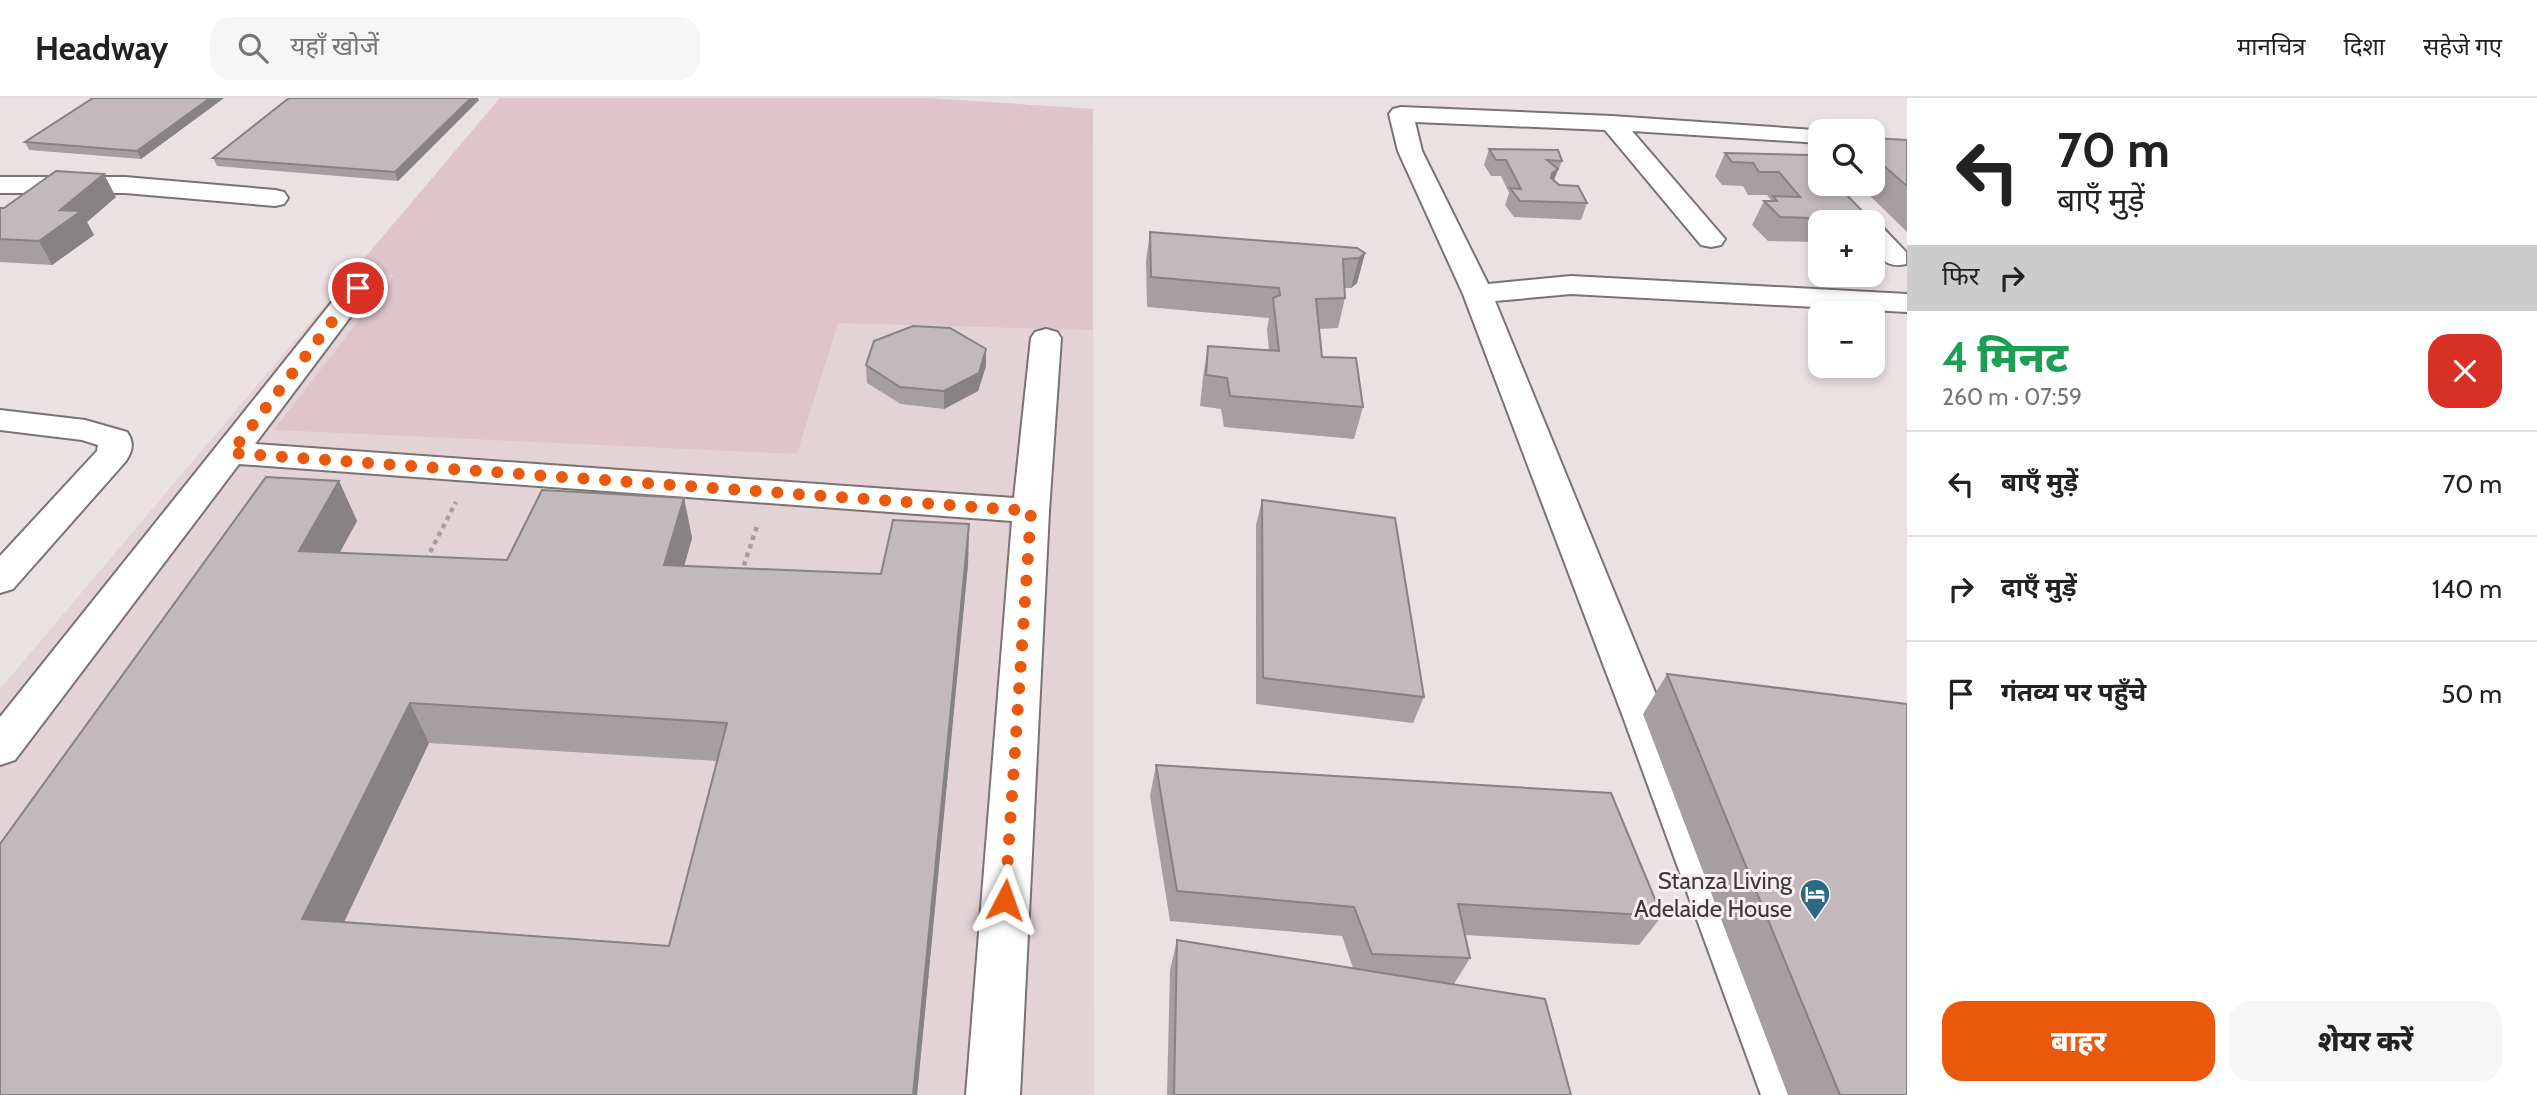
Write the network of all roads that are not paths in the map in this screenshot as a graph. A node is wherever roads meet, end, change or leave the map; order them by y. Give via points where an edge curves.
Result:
1 (1612, 122) junction
2 (1808, 147) edge
3 (0, 185) edge
4 (275, 198) dead end
5 (1711, 239) dead end
6 (1885, 247) edge
7 (1896, 258) dead end
8 (358, 288) dead end
9 (1478, 294) junction
10 (1907, 303) edge
11 (1046, 338) dead end
12 (0, 420) edge
13 (231, 453) junction
14 (1031, 511) junction
15 (0, 580) edge
16 (0, 748) edge
17 (993, 1095) edge
18 (1788, 1095) edge

1 - 2 street via 1776,133
1 - 5 street
1 - 9 street via 1401,114 1410,151
3 - 4 street via 125,185
6 - 7 street
8 - 13 street
9 - 10 street via 1571,285
9 - 18 street via 1663,716
11 - 14 street
12 - 15 street via 85,430 115,439 114,453
13 - 14 street
13 - 16 street
14 - 17 street

